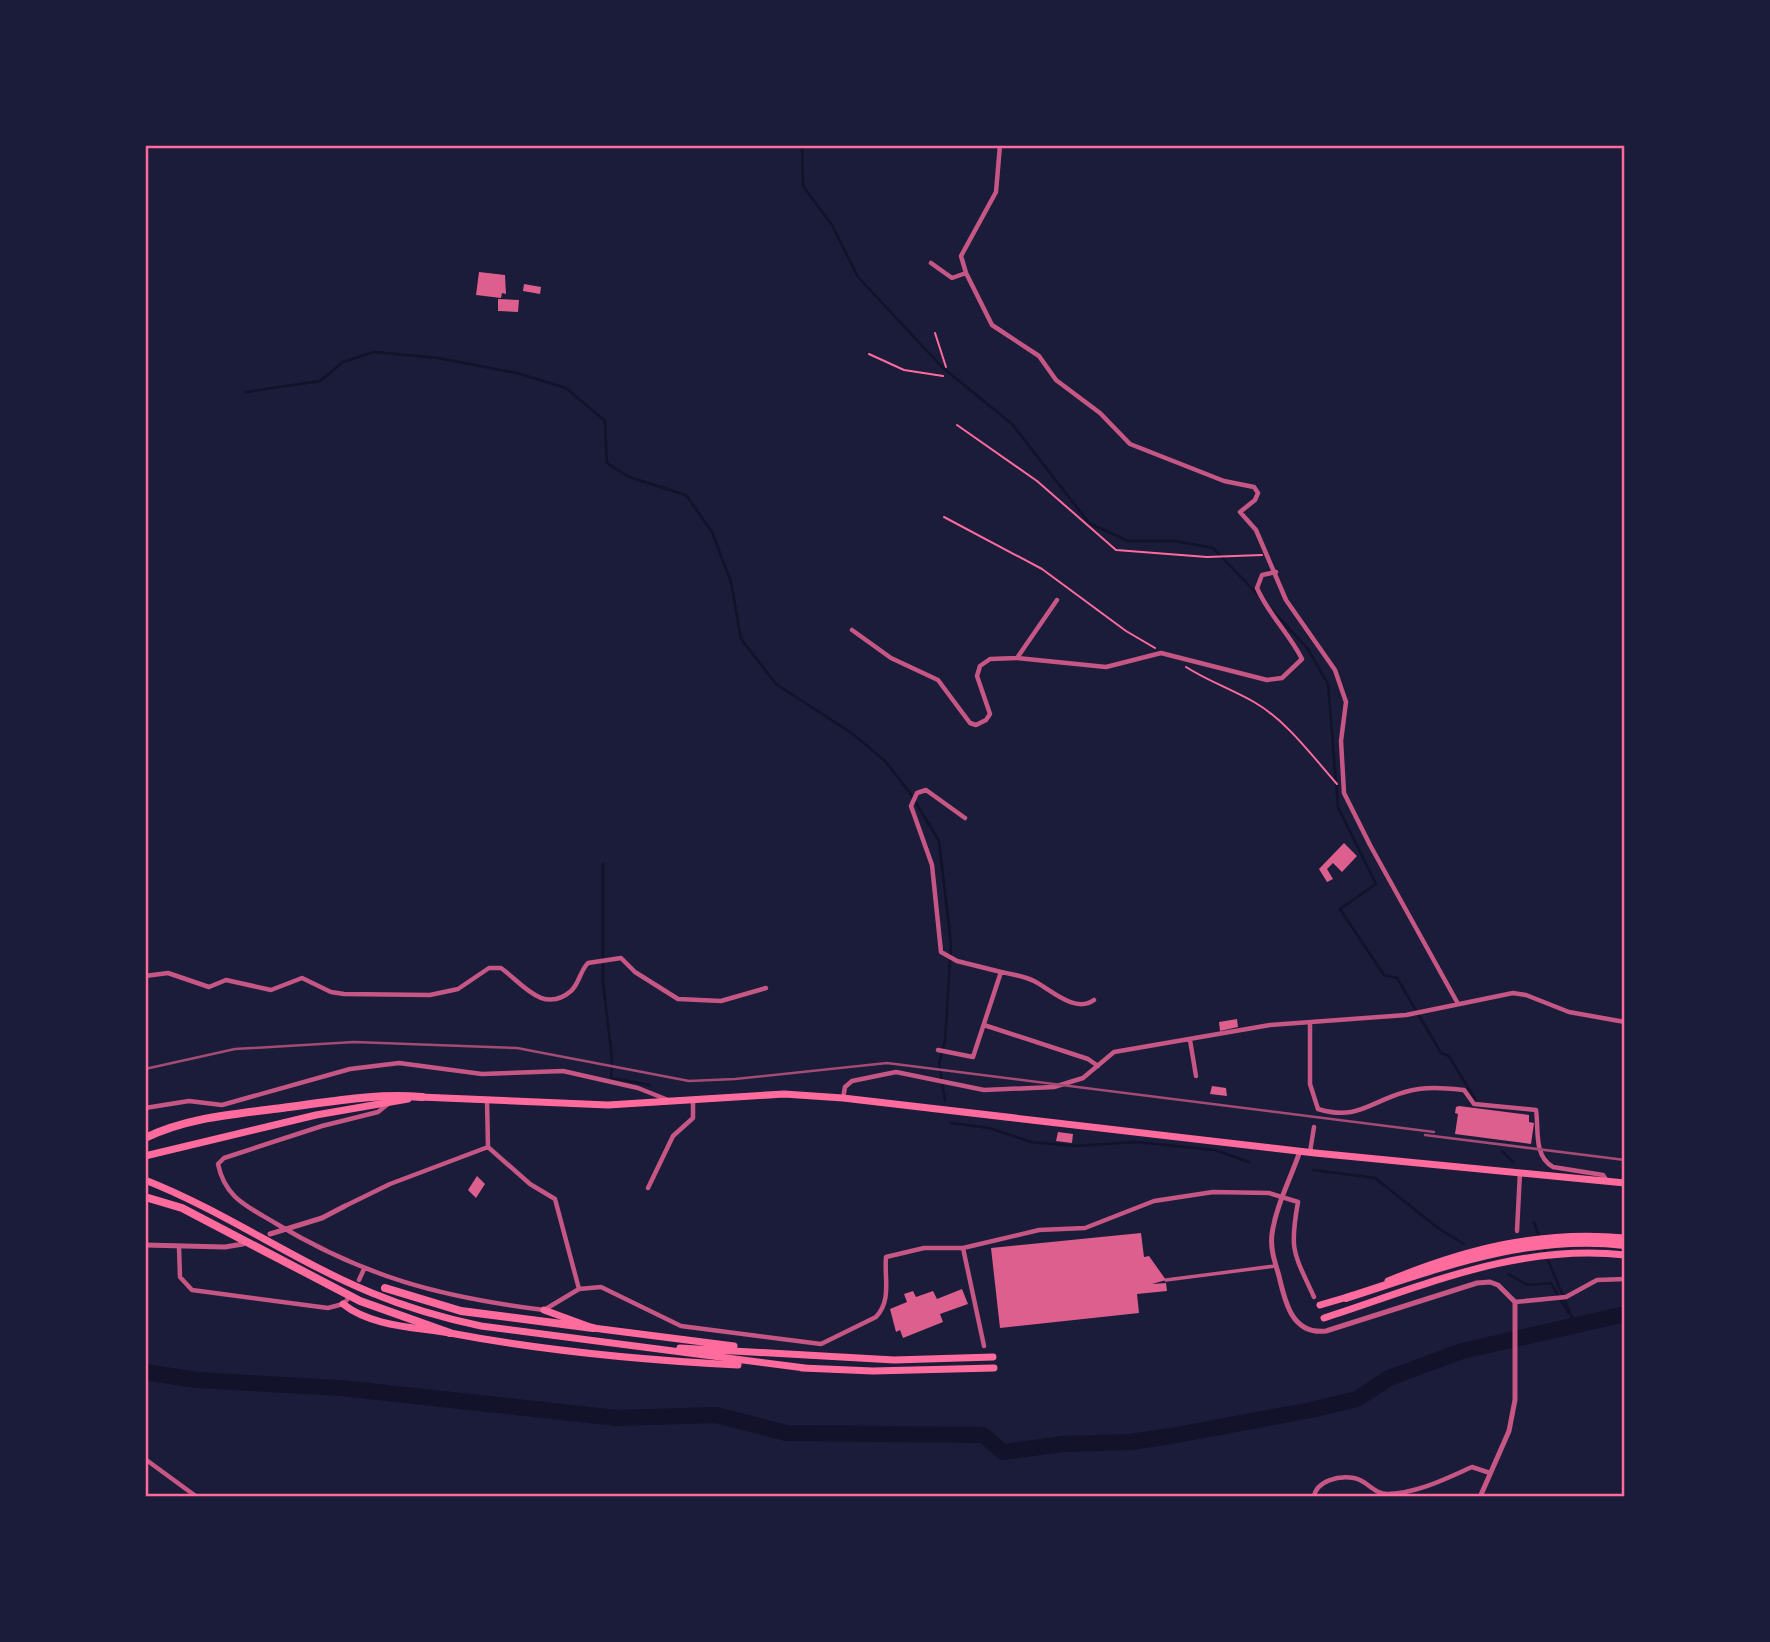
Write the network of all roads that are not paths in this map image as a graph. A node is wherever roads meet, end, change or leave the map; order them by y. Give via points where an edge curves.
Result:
1 (1000, 145) edge
2 (931, 263) dead end
3 (966, 273) junction
4 (1276, 572) junction
5 (1057, 600) dead end
6 (852, 630) dead end
7 (1017, 658) junction
8 (965, 818) dead end
9 (1001, 972) junction
10 (145, 976) edge
11 (766, 988) dead end
12 (1094, 1000) dead end
13 (1457, 1002) junction
14 (1625, 1022) edge
15 (1310, 1024) junction
16 (984, 1025) junction
17 (1190, 1040) junction
18 (938, 1050) dead end
19 (1098, 1066) junction
20 (1196, 1076) dead end
21 (422, 1097) junction
22 (843, 1098) junction
23 (487, 1099) junction
24 (668, 1100) junction
25 (694, 1100) junction
26 (391, 1101) junction
27 (145, 1108) edge
28 (1314, 1126) dead end
29 (145, 1138) edge
30 (488, 1147) junction
31 (1300, 1151) junction
32 (1310, 1152) junction
33 (145, 1156) edge
34 (1520, 1171) junction
35 (145, 1181) edge
36 (1607, 1181) junction
37 (1625, 1183) edge
38 (648, 1188) dead end
39 (145, 1197) edge
40 (1283, 1197) junction
41 (345, 1206) joint
42 (286, 1229) junction
43 (1517, 1231) dead end
44 (270, 1234) dead end
45 (1625, 1238) edge
46 (243, 1244) dead end
47 (145, 1245) edge
48 (1625, 1245) edge
49 (179, 1247) junction
50 (963, 1248) junction
51 (1625, 1255) edge
52 (1275, 1266) junction
53 (363, 1269) junction
54 (1625, 1279) edge
55 (359, 1280) dead end
56 (1166, 1280) dead end
57 (385, 1288) dead end
58 (579, 1289) junction
59 (1314, 1297) dead end
60 (1346, 1298) junction
61 (345, 1302) joint
62 (1515, 1305) junction
63 (1320, 1306) dead end
64 (544, 1310) junction
65 (1324, 1318) dead end
66 (593, 1328) junction
67 (450, 1333) junction
68 (984, 1346) dead end
69 (663, 1348) junction
70 (769, 1352) junction
71 (993, 1357) dead end
72 (805, 1368) junction
73 (994, 1368) dead end
74 (145, 1459) edge
75 (1487, 1472) junction
76 (197, 1497) edge
77 (1314, 1497) edge
78 (1480, 1497) edge

1 - 3 street via 996,192 961,256
2 - 3 street via 952,278
3 - 4 street via 992,325 1039,356 1056,380 1100,413 1130,444 1224,481 1254,487 1258,493 1255,500 1240,512 1256,530
4 - 7 street via 1262,575 1256,588 1302,659 1282,678 1267,680 1161,653 1106,667
4 - 13 street via 1286,600 1335,670 1346,702 1341,741 1345,793
5 - 7 street
6 - 7 street via 879,652 938,680 976,725 990,714 976,676 980,666 990,659
8 - 9 street via 926,790 917,793 911,806 932,865 941,952
9 - 12 street via 1032,980 1078,1004
9 - 16 street
10 - 11 street via 169,973 209,986 226,980 271,990 302,978 344,994 430,995 458,989 489,968 501,968 542,1000 572,990 588,963 613,957 621,958 678,999 721,1001
13 - 14 street via 1513,993 1569,1012
13 - 15 street
15 - 17 street
15 - 36 street via 1310,1084 1318,1110 1347,1115 1405,1091 1464,1090 1474,1104 1536,1110 1539,1147 1546,1163 1603,1175
16 - 18 street via 973,1057
16 - 19 street
17 - 19 street via 1114,1052
17 - 20 street
19 - 22 street via 1069,1084 1018,1090 984,1090 896,1072 852,1081
21 - 23 highway
21 - 26 highway
21 - 29 highway via 372,1096 225,1116 175,1126
22 - 25 highway via 783,1094
22 - 31 highway
23 - 24 highway via 608,1105
23 - 30 street
24 - 25 highway
24 - 27 street via 638,1088 563,1071 482,1074 399,1063 350,1069 222,1105 189,1101
25 - 38 street via 693,1118 673,1136
26 - 33 highway
26 - 42 street via 378,1112 220,1161 222,1184 239,1201
28 - 32 street
30 - 41 street
30 - 58 street via 555,1199
31 - 32 highway
31 - 40 street
32 - 34 highway
34 - 36 highway
34 - 43 street
35 - 69 highway via 408,1307 481,1326
36 - 37 highway
39 - 67 highway via 182,1208 360,1301
40 - 50 street via 1245,1191 1154,1200 1085,1228 1039,1230
40 - 52 street via 1271,1236
40 - 59 street via 1298,1202 1293,1251
41 - 42 street
42 - 44 street
42 - 53 street
45 - 60 highway via 1557,1236 1502,1243 1447,1258
46 - 49 street
47 - 49 street
48 - 60 highway via 1582,1243 1511,1249
49 - 61 street via 180,1277 192,1290 328,1308
50 - 58 street via 924,1248 886,1257 883,1310 858,1328 821,1344 681,1326 616,1292 601,1287
50 - 68 street
51 - 65 highway via 1562,1253 1493,1263
52 - 56 street
52 - 62 street via 1294,1320 1320,1331 1477,1283 1499,1285
53 - 55 street
53 - 64 street via 455,1296
54 - 62 street via 1597,1280 1566,1297
57 - 66 highway via 461,1311
58 - 64 street
60 - 63 highway
61 - 67 highway via 383,1322
62 - 75 street via 1515,1400 1509,1431
64 - 66 highway
66 - 70 highway
67 - 72 highway via 684,1363
69 - 70 highway
69 - 72 highway
70 - 71 highway via 894,1360
72 - 73 highway
74 - 76 street
75 - 77 street via 1475,1468 1437,1484 1390,1494 1374,1491 1356,1478 1330,1480 1319,1485
75 - 78 street

